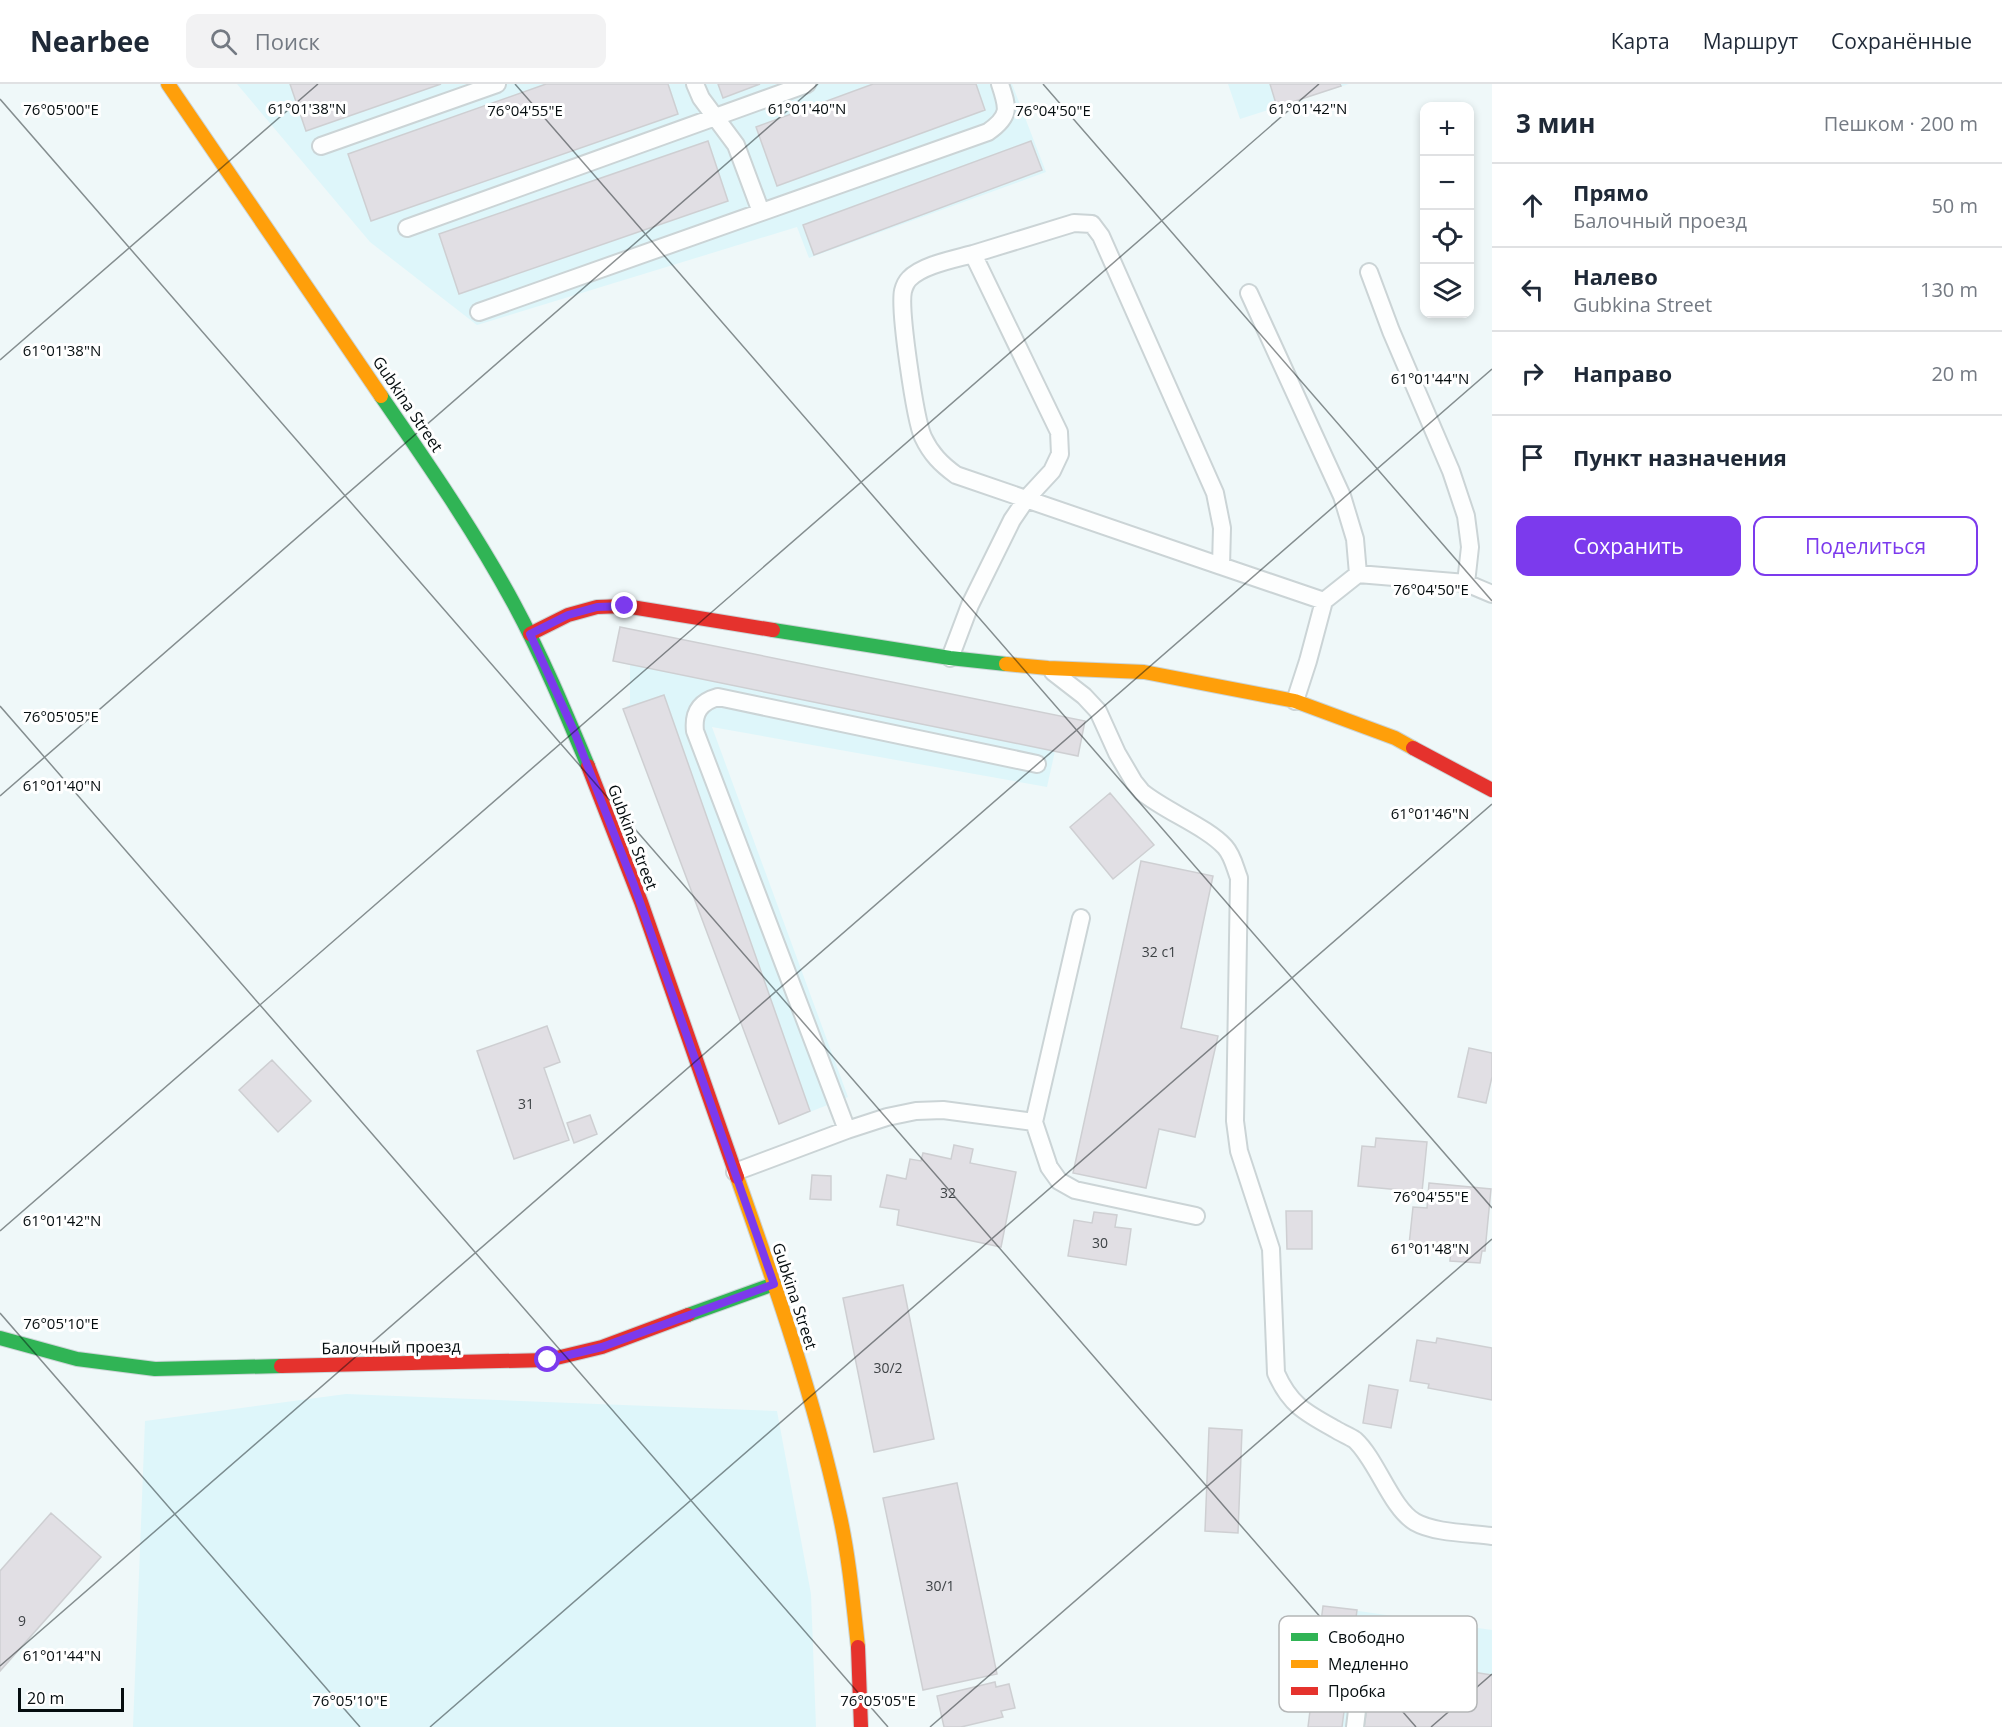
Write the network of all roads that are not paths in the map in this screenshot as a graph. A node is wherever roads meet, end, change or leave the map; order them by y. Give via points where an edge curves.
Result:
1 (168, 84) edge
2 (497, 84) edge
3 (695, 84) edge
4 (807, 84) edge
5 (1000, 84) edge
6 (715, 117) junction
7 (321, 146) dead end
8 (761, 212) junction
9 (407, 228) dead end
10 (973, 254) junction
11 (1369, 272) dead end
12 (1249, 293) dead end
13 (478, 312) dead end
14 (1027, 498) junction
15 (1221, 566) junction
16 (1358, 574) junction
17 (1466, 583) junction
18 (1492, 594) edge
19 (1324, 600) junction
20 (530, 634) junction
21 (950, 658) junction
22 (1048, 668) junction
23 (1295, 701) junction
24 (1037, 764) dead end
25 (1492, 790) edge
26 (1080, 918) dead end
27 (1034, 1122) junction
28 (847, 1130) junction
29 (735, 1172) junction
30 (1196, 1216) dead end
31 (774, 1284) junction
32 (0, 1338) edge
33 (1492, 1536) edge
34 (1357, 1712) edge
35 (861, 1727) edge
36 (1355, 1727) edge

1 - 20 street, Gubkina Street via 439,479
2 - 7 lane
3 - 6 lane
4 - 6 lane
5 - 8 lane via 1006,114 988,132
6 - 8 lane via 736,145
6 - 9 lane
8 - 13 lane
10 - 14 lane via 1059,432 1060,454 1052,471
10 - 14 lane via 919,271 903,291 921,434 941,465 956,475
10 - 15 lane via 1074,223 1092,224 1101,236 1215,493 1222,528
11 - 17 lane via 1466,516 1470,547
12 - 16 lane via 1341,496 1355,539
14 - 15 lane
14 - 21 lane via 970,604
15 - 19 lane
16 - 17 lane
16 - 19 lane
17 - 18 lane
19 - 23 lane
20 - 21 street via 568,615 597,607 625,606
20 - 29 street, Gubkina Street via 574,731 634,885
21 - 22 street
22 - 23 street via 1144,672
22 - 33 lane via 1098,711 1117,753 1142,792 1226,848 1239,878 1235,1121 1239,1151 1270,1249 1276,1373 1283,1389 1305,1412 1354,1440 1413,1521 1427,1528
23 - 25 street via 1395,738
24 - 28 lane via 718,697 709,699 697,712 695,731
26 - 27 lane
27 - 28 lane via 943,1110 916,1111
27 - 30 lane via 1049,1167 1059,1181 1075,1190
28 - 29 lane
29 - 31 street, Gubkina Street
31 - 32 street, Балочный проезд via 602,1347 548,1360 154,1369 77,1359
31 - 35 street, Gubkina Street via 840,1510 855,1607
34 - 36 lane

